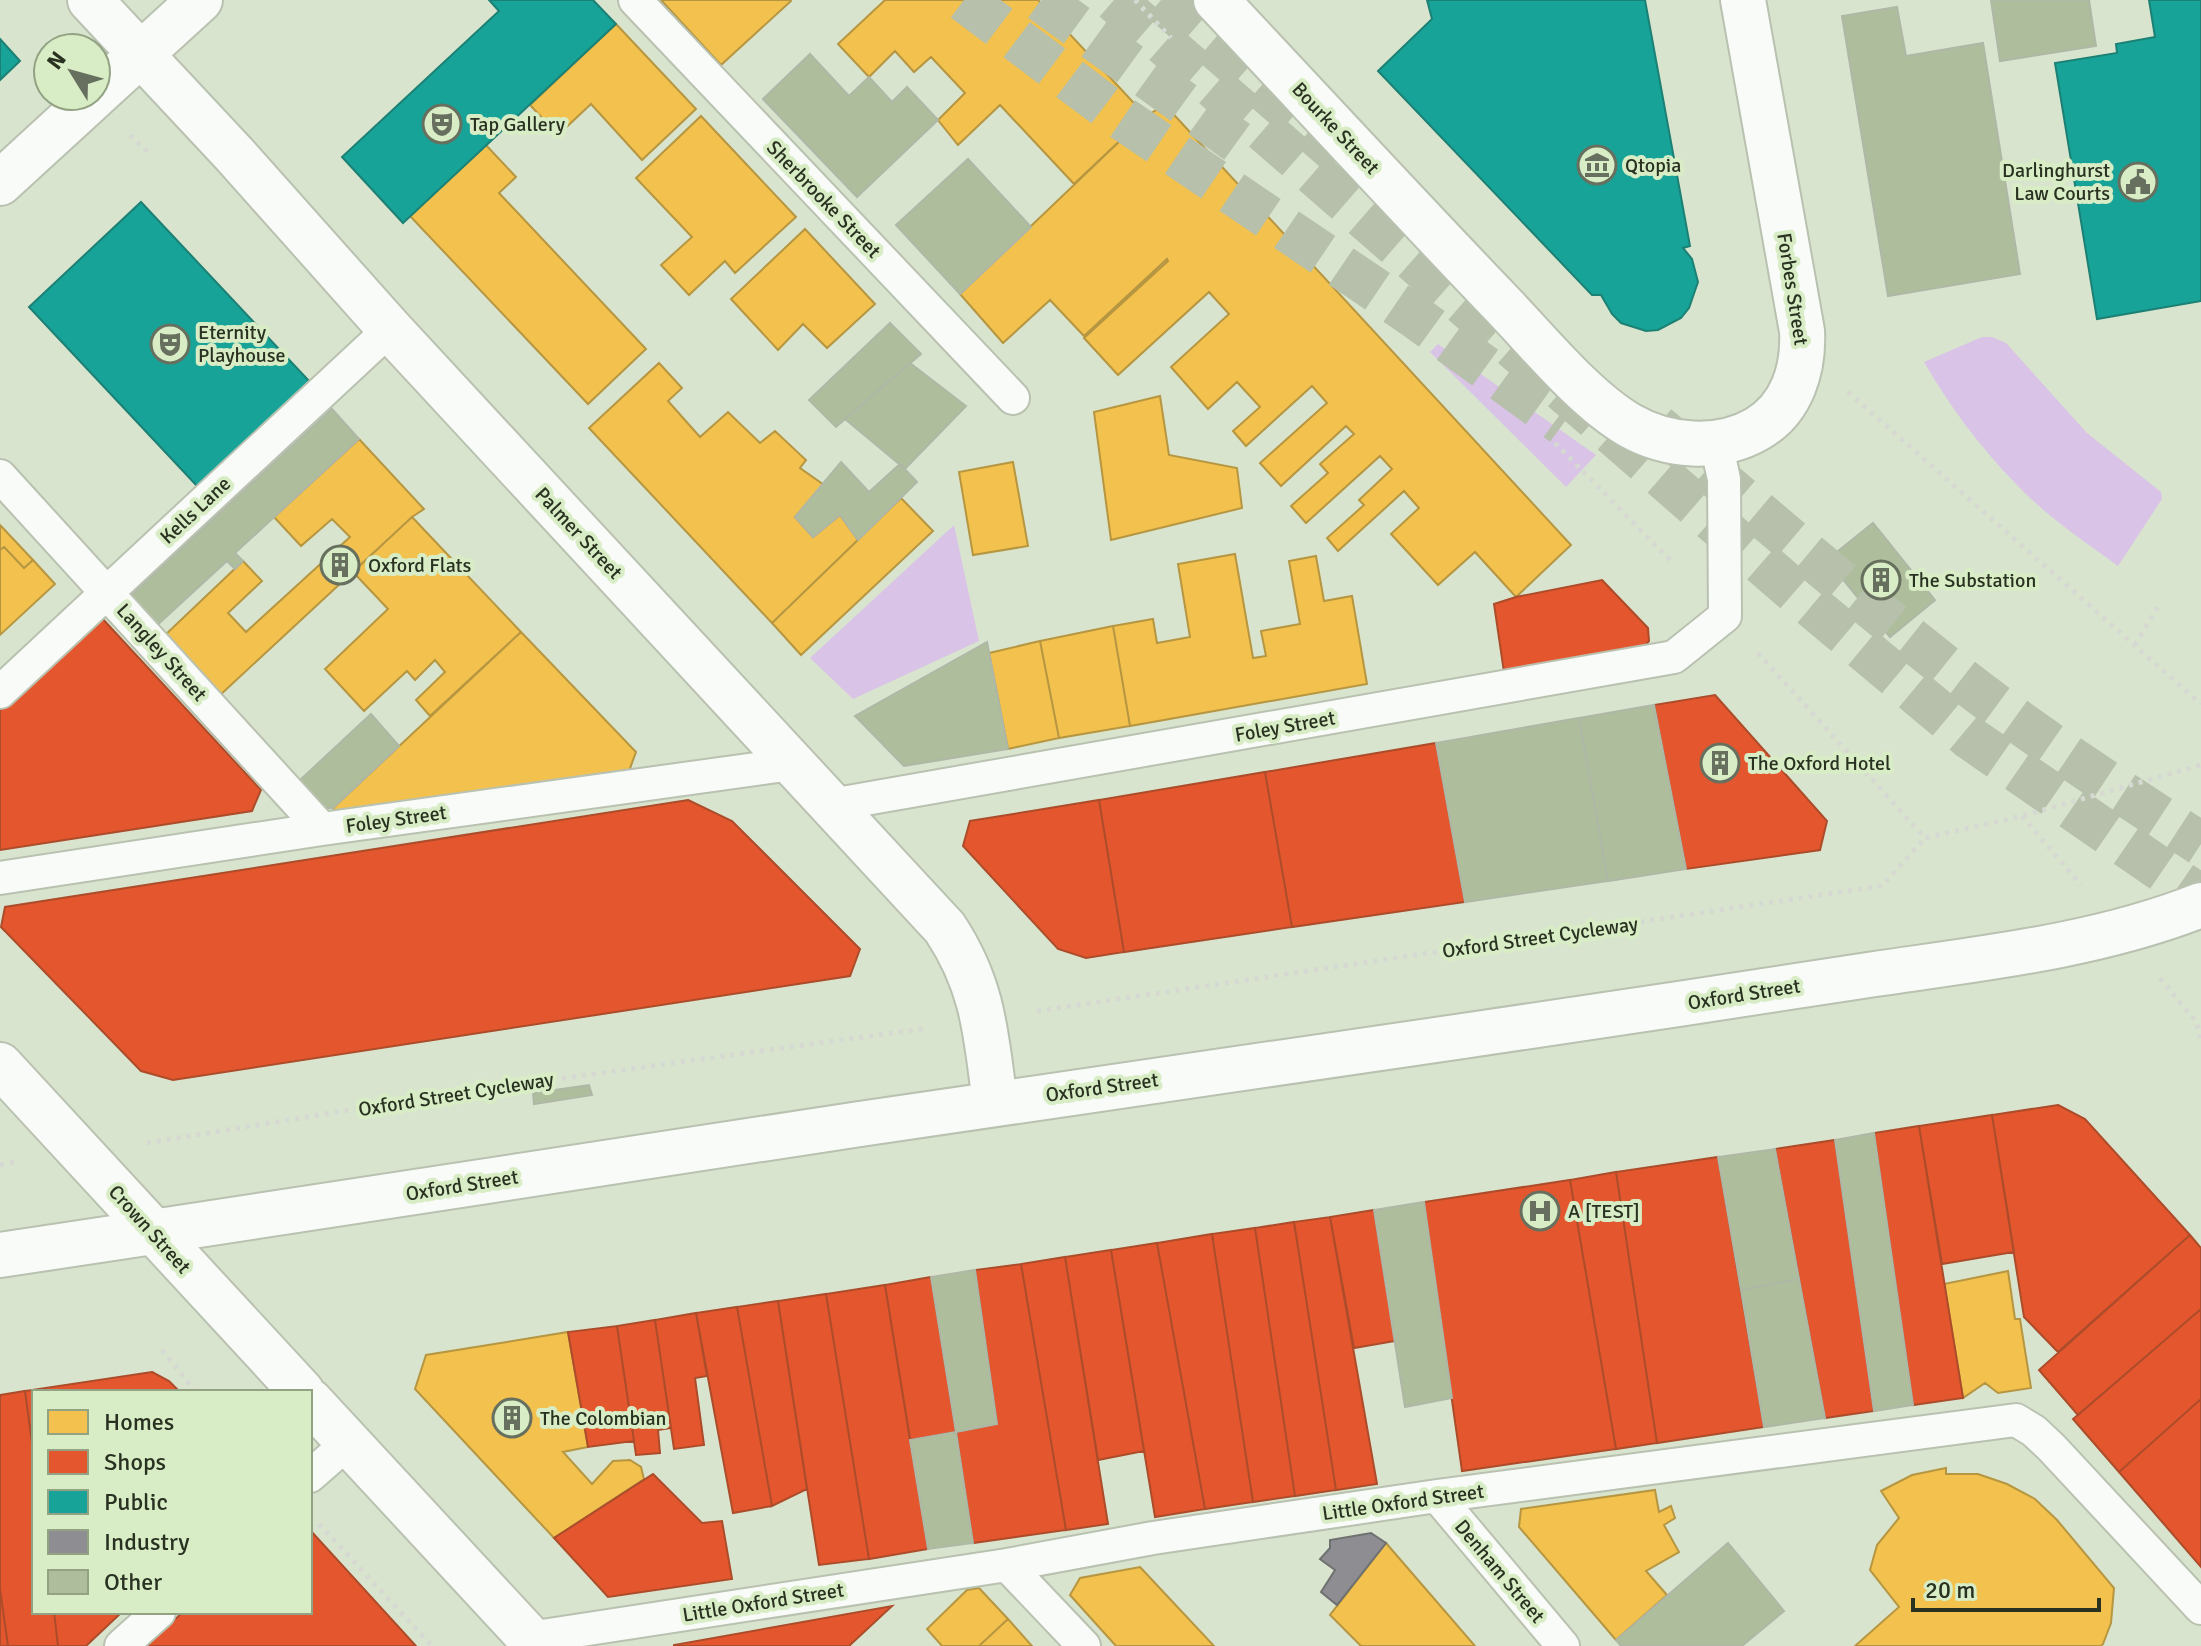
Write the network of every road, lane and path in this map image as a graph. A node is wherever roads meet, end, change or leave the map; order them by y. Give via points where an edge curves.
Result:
1 (90, 0) edge
2 (200, 0) edge
3 (635, 0) edge
4 (1216, 0) edge
5 (1743, 0) edge
6 (142, 53) junction
7 (112, 80) edge
8 (77, 112) edge
9 (129, 135) dead end
10 (149, 153) dead end
11 (0, 183) edge
12 (1456, 256) joint
13 (390, 329) junction
14 (1804, 353) junction
15 (1013, 398) dead end
16 (1716, 443) junction
17 (1558, 446) dead end
18 (0, 476) edge
19 (108, 592) junction
20 (2160, 603) dead end
21 (1725, 616) junction
22 (2135, 645) junction
23 (0, 692) edge
24 (2201, 704) edge
25 (792, 764) junction
26 (2201, 765) edge
27 (831, 805) junction
28 (2022, 816) junction
29 (322, 829) junction
30 (2038, 835) dead end
31 (1925, 838) junction
32 (0, 878) edge
33 (2189, 921) edge
34 (1133, 997) dead end
35 (2197, 1023) dead end
36 (833, 1041) dead end
37 (2201, 1041) edge
38 (0, 1065) edge
39 (995, 1103) junction
40 (81, 1153) junction
41 (153, 1232) junction
42 (0, 1255) edge
43 (162, 1350) dead end
44 (194, 1390) edge
45 (300, 1390) edge
46 (312, 1403) edge
47 (349, 1442) junction
48 (312, 1474) edge
49 (1437, 1496) junction
50 (312, 1517) edge
51 (1007, 1565) junction
52 (2201, 1608) edge
53 (157, 1614) edge
54 (533, 1642) edge
55 (121, 1646) edge
56 (432, 1646) edge
57 (1084, 1646) edge
58 (1563, 1646) edge

1 - 6 street, Palmer Street
2 - 6 street
3 - 15 lane, Sherbrooke Street
4 - 12 street, Bourke Street
5 - 14 street, Forbes Street
6 - 7 street
6 - 13 street, Palmer Street
8 - 11 street
9 - 10 path
12 - 16 street, Forbes Street via 1581,386 1629,425 1681,442
13 - 19 lane, Kells Lane
13 - 25 street, Palmer Street
14 - 16 street, Forbes Street via 1789,397 1769,422 1743,437
14 - 22 path
16 - 21 lane via 1724,479
17 - 21 path
18 - 19 lane, Langley Street
19 - 23 lane, Kells Lane
19 - 29 lane, Langley Street
20 - 22 path
21 - 27 lane, Foley Street via 1674,657
21 - 31 path
22 - 24 path
25 - 27 street, Palmer Street
25 - 29 lane, Foley Street
26 - 28 path
27 - 39 street, Palmer Street via 945,928 963,955 984,1019
28 - 30 path
28 - 31 path
29 - 32 lane, Foley Street
31 - 34 path, Oxford Street Cycleway via 1882,886
33 - 39 street, Oxford Street via 2021,952
35 - 37 path
36 - 40 path, Oxford Street Cycleway via 448,1094
38 - 40 street, Crown Street
39 - 41 street, Oxford Street
40 - 41 street, Crown Street
41 - 42 street, Oxford Street
41 - 45 street, Crown Street
43 - 44 path
46 - 47 street
47 - 48 lane
47 - 54 street
49 - 51 lane, Little Oxford Street
49 - 52 lane, Little Oxford Street via 2016,1420 2043,1439
49 - 58 lane, Denham Street
50 - 56 path
51 - 54 lane, Little Oxford Street
51 - 57 lane
53 - 55 lane

